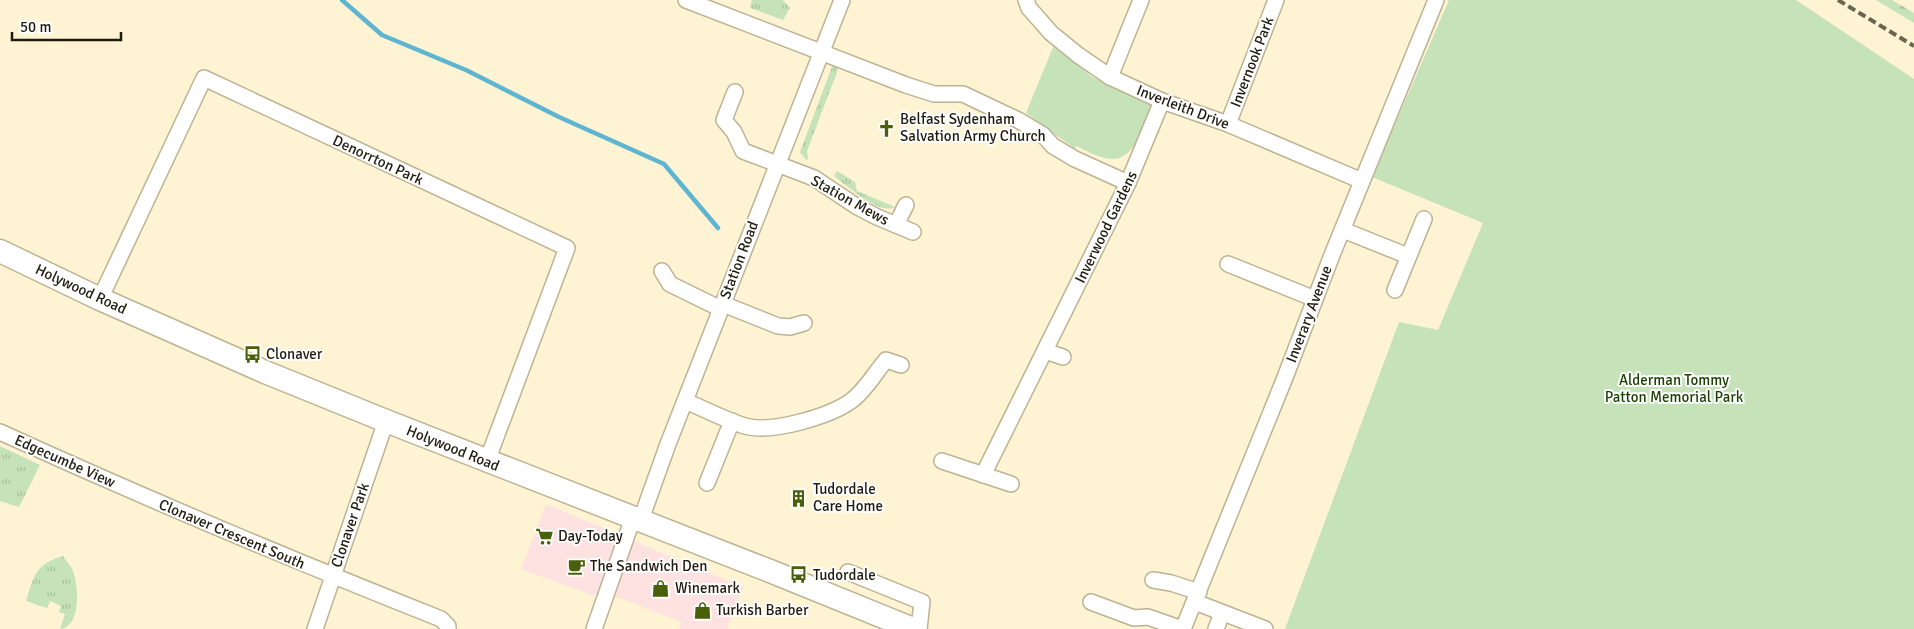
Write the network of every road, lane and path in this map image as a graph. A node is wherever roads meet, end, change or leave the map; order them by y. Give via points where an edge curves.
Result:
1 (686, 0) edge
2 (842, 0) edge
3 (1026, 0) edge
4 (1141, 0) edge
5 (1276, 0) edge
6 (1436, 0) edge
7 (821, 52) junction
8 (1110, 77) junction
9 (735, 92) dead end
10 (1162, 101) junction
11 (1228, 124) junction
12 (777, 164) junction
13 (1362, 181) junction
14 (1128, 183) junction
15 (906, 205) dead end
16 (1424, 219) dead end
17 (896, 225) junction
18 (1343, 230) junction
19 (913, 232) dead end
20 (0, 251) edge
21 (1408, 256) junction
22 (1228, 264) dead end
23 (662, 271) dead end
24 (1395, 290) dead end
25 (100, 299) junction
26 (1315, 299) junction
27 (722, 306) junction
28 (804, 323) dead end
29 (1045, 351) junction
30 (1064, 356) dead end
31 (901, 364) dead end
32 (685, 401) junction
33 (386, 421) junction
34 (732, 421) junction
35 (0, 432) edge
36 (487, 461) junction
37 (942, 461) dead end
38 (983, 475) junction
39 (707, 483) dead end
40 (1011, 484) dead end
41 (130, 491) joint
42 (636, 519) junction
43 (848, 572) dead end
44 (333, 576) junction
45 (1153, 580) dead end
46 (1196, 597) junction
47 (1091, 602) dead end
48 (1222, 613) junction
49 (316, 629) edge
50 (448, 629) edge
51 (594, 629) edge
52 (913, 629) edge
53 (919, 629) edge
54 (1183, 629) edge
55 (1216, 629) edge
56 (1266, 629) edge

1 - 7 street
2 - 7 street, Station Road
3 - 8 street, Inverleith Drive via 1051,33
4 - 8 street
5 - 11 street, Invernook Park
6 - 13 street, Inverary Avenue
7 - 12 street, Station Road
7 - 14 street via 934,94 963,94 1018,120 1075,159
8 - 10 street, Inverleith Drive
9 - 12 street, Station Mews via 724,120 743,150
10 - 11 street, Inverleith Drive
10 - 14 street, Inverwood Gardens
11 - 13 street, Inverleith Drive
12 - 17 street, Station Mews via 821,181 856,206
12 - 27 street, Station Road
13 - 18 street, Inverary Avenue
14 - 29 street, Inverwood Gardens
15 - 17 street, Station Mews
16 - 21 street
17 - 19 street, Station Mews
18 - 21 street
18 - 26 street, Inverary Avenue
20 - 25 main road, Holywood Road
21 - 24 street
22 - 26 street
23 - 27 street via 670,284
25 - 33 main road, Holywood Road
25 - 36 street, Denorrton Park via 204,78 567,248
26 - 46 street, Inverary Avenue
27 - 28 street via 778,326
27 - 32 street, Station Road
29 - 30 street
29 - 38 street, Inverwood Gardens
31 - 34 street via 886,360 852,401 811,418 764,430
32 - 34 street
32 - 42 street, Station Road via 644,511
33 - 36 main road, Holywood Road
33 - 44 street, Clonaver Park
34 - 39 street
35 - 41 street, Edgecumbe View
36 - 42 main road, Holywood Road
37 - 38 street
38 - 40 street
41 - 44 street, Clonaver Crescent South
42 - 51 street, Station Road
42 - 52 main road, Holywood Road
43 - 53 street via 922,602
44 - 49 street, Clonaver Park
44 - 50 street, Clonaver Crescent South via 440,619
45 - 46 street via 1171,583
46 - 48 street
46 - 54 street, Inverary Avenue
47 - 54 street via 1134,618 1148,616
48 - 55 street
48 - 56 street

